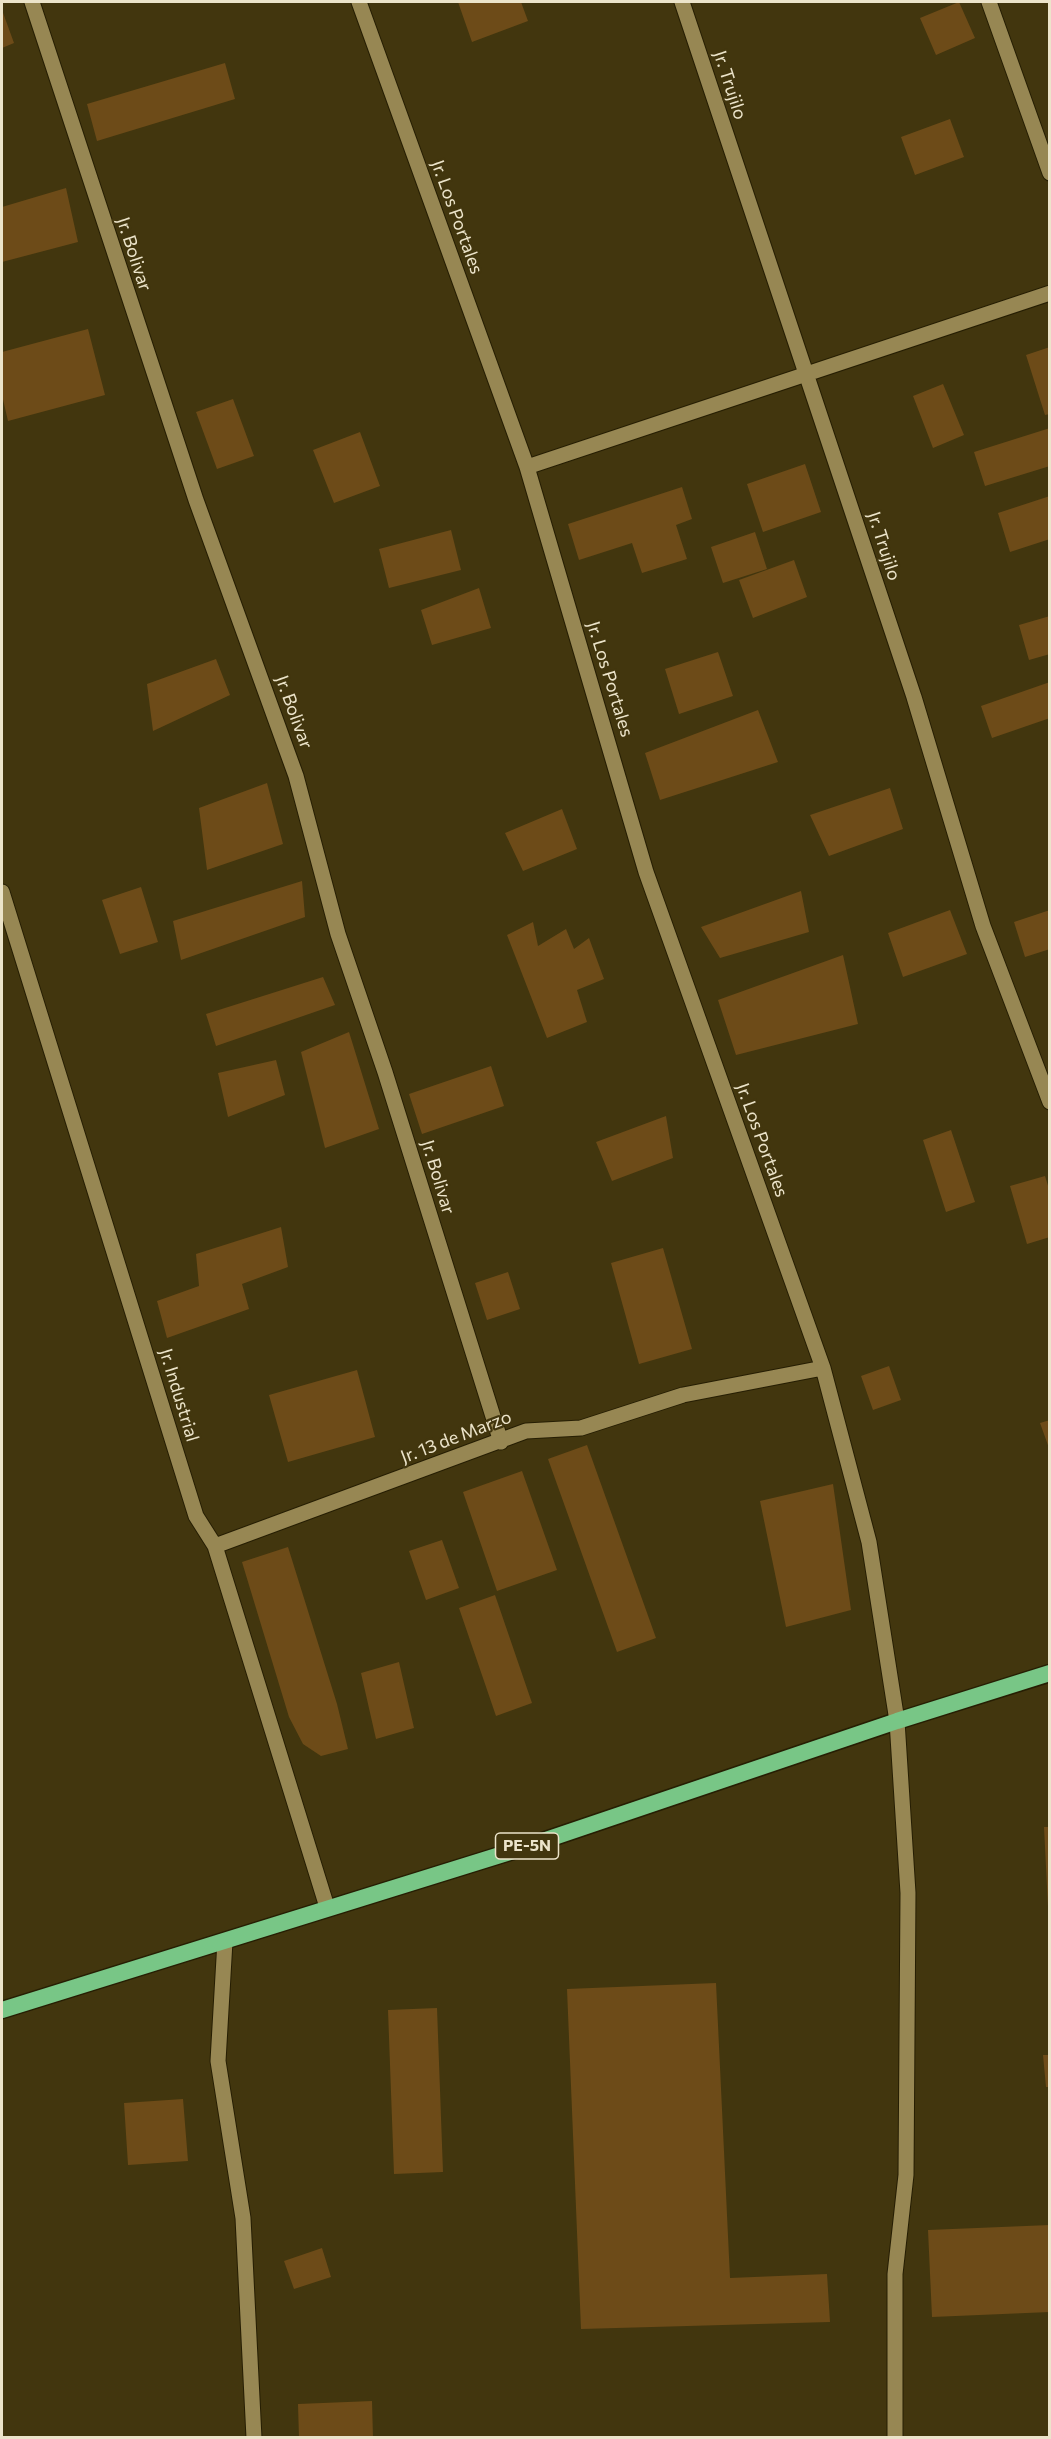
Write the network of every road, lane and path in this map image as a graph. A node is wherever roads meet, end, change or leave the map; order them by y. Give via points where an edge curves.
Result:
1 (32, 2) edge
2 (360, 2) edge
3 (682, 2) edge
4 (989, 2) edge
5 (1050, 173) edge
6 (1050, 293) edge
7 (806, 372) junction
8 (527, 467) junction
9 (2, 892) edge
10 (1050, 1102) edge
11 (823, 1368) junction
12 (501, 1442) junction
13 (215, 1546) junction
14 (1050, 1673) edge
15 (897, 1721) junction
16 (327, 1906) junction
17 (225, 1941) junction
18 (2, 2010) edge
19 (254, 2438) edge
20 (895, 2438) edge

1 - 12 street, Jr. Bolivar via 196,500 296,776 338,934
2 - 8 street, Jr. Los Portales
3 - 7 street, Jr. Trujilo
4 - 5 street
6 - 7 street
7 - 8 street
7 - 10 street, Jr. Trujilo via 914,697 983,926
8 - 11 street, Jr. Los Portales via 646,872
9 - 13 street, Jr. Industrial via 196,1516
11 - 12 street, Jr. 13 de Marzo via 683,1395 581,1428 526,1431
11 - 15 street, Jr. Los Portales via 869,1542
12 - 13 street, Jr. 13 de Marzo
13 - 16 street, Jr. Industrial
14 - 15 highway, PE-5N
15 - 16 highway, PE-5N via 513,1851
15 - 20 street, Jr. Los Portales via 908,1905 906,2175 895,2274
16 - 17 highway, PE-5N
17 - 18 highway, PE-5N
17 - 19 street via 218,2061 243,2218

